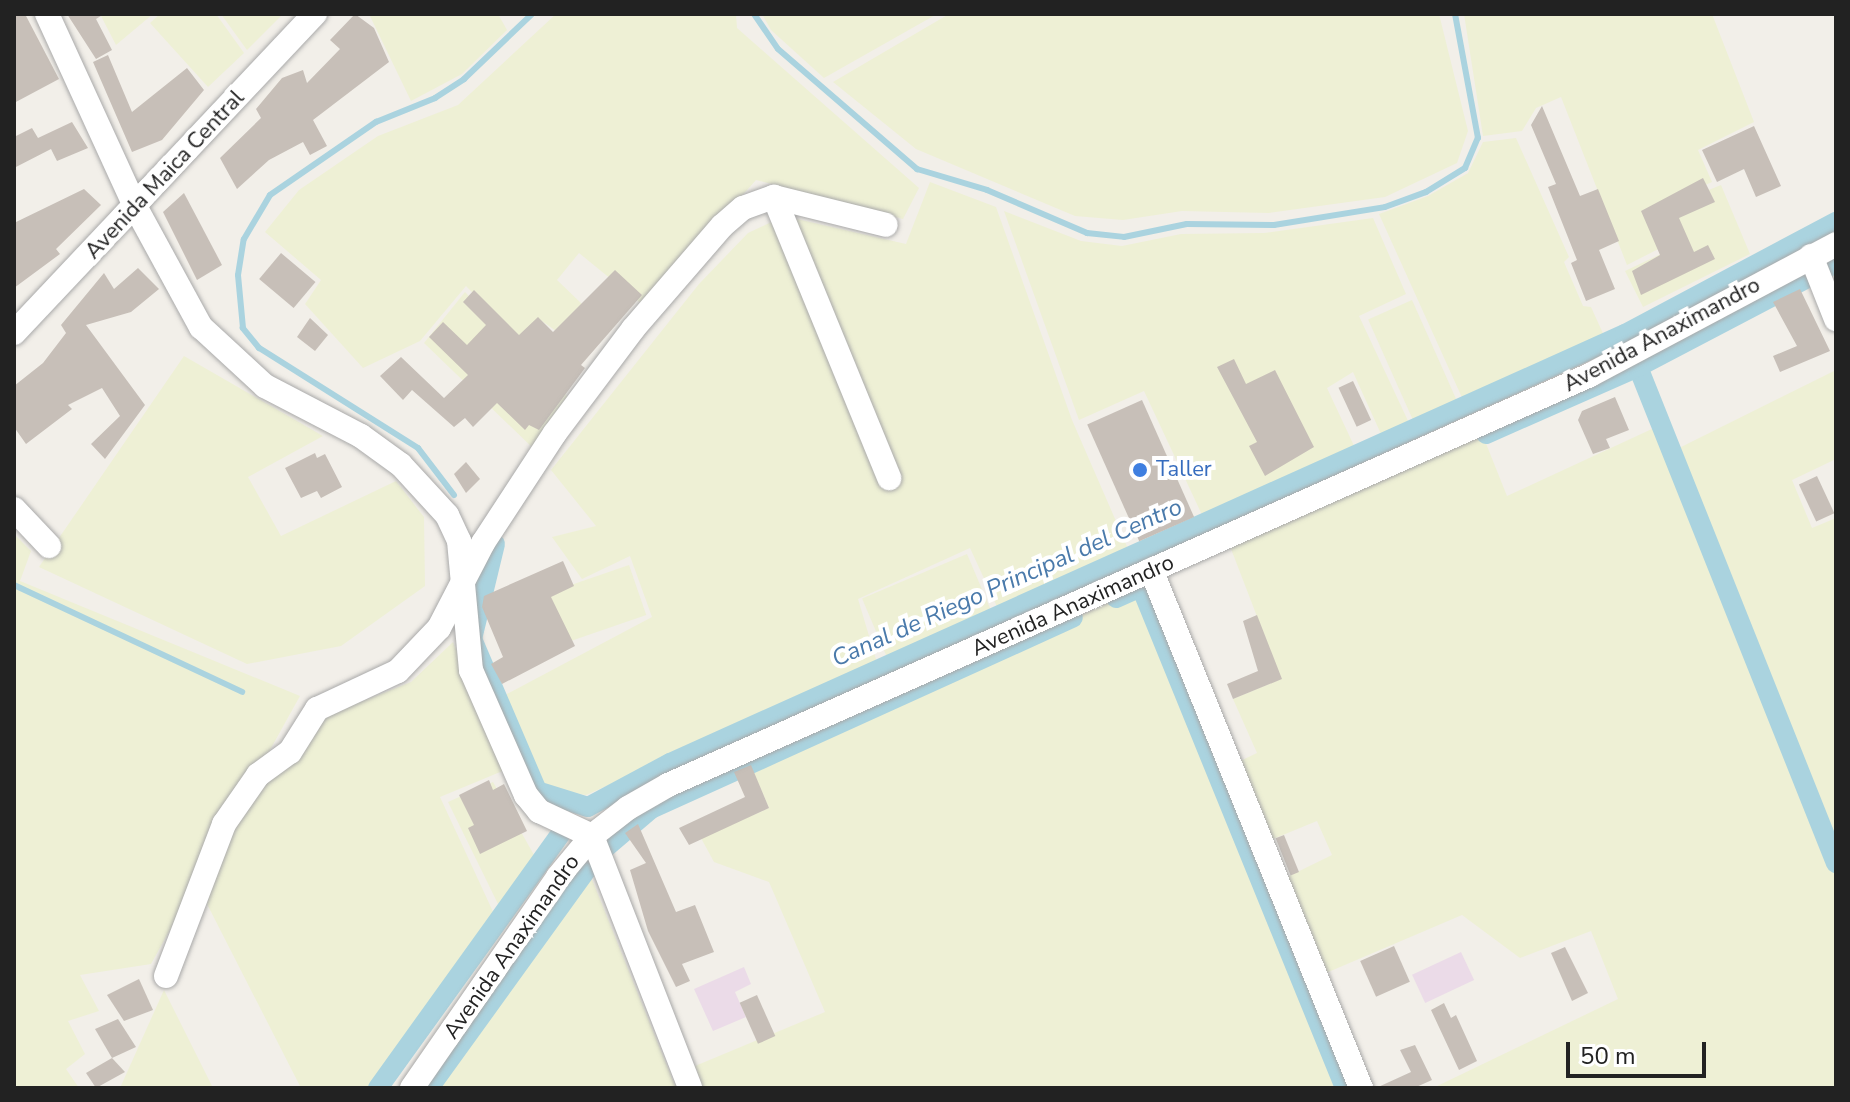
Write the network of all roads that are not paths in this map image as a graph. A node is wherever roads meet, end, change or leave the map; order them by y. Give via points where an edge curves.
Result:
1 (47, 14) edge
2 (315, 14) edge
3 (774, 197) junction
4 (136, 208) junction
5 (886, 225) dead end
6 (1836, 244) edge
7 (1811, 256) junction
8 (1836, 319) edge
9 (14, 333) edge
10 (889, 478) dead end
11 (14, 509) edge
12 (49, 546) dead end
13 (1152, 572) junction
14 (462, 590) junction
15 (592, 836) junction
16 (166, 976) dead end
17 (412, 1088) edge
18 (690, 1088) edge
19 (1361, 1088) edge

1 - 4 street
2 - 4 street, Avenida Maica Central
3 - 5 street
3 - 10 street
3 - 14 street via 743,208 722,226 616,350 483,543
4 - 9 street, Avenida Maica Central
4 - 14 street via 201,327 238,365 291,401 361,436 428,491 459,541
6 - 7 street, Avenida Anaximandro
7 - 8 street
7 - 13 street, Avenida Anaximandro via 1590,375
11 - 12 street
13 - 15 street, Avenida Anaximandro via 668,785
13 - 19 street
14 - 15 street via 471,670 526,795 539,811
14 - 16 street via 439,628 398,671 317,709 290,752 258,775 224,824
15 - 17 street, Avenida Anaximandro
15 - 18 street

